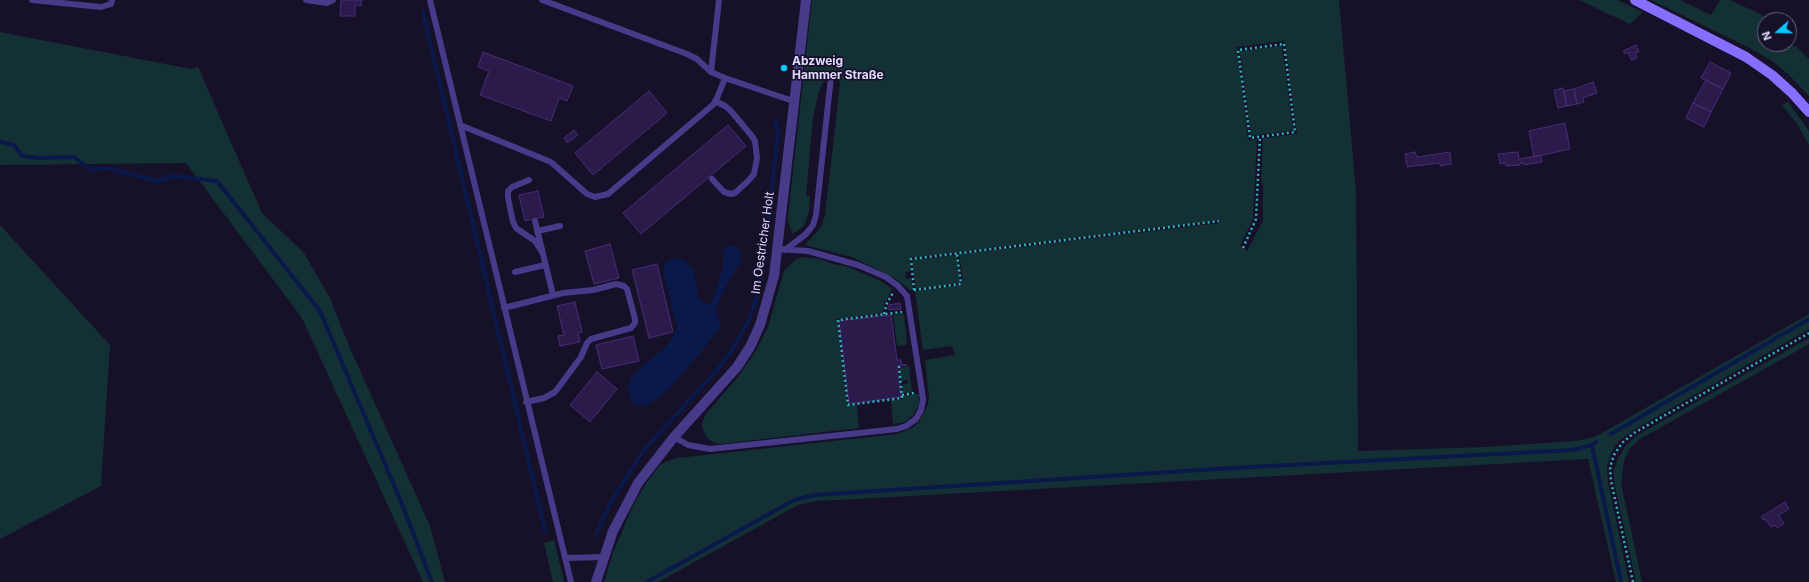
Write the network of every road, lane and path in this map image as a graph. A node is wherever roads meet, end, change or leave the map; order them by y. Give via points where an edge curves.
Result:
1 (32, 0) edge
2 (112, 0) edge
3 (306, 0) edge
4 (333, 0) edge
5 (430, 0) edge
6 (542, 0) edge
7 (719, 0) edge
8 (806, 0) edge
9 (1635, 0) edge
10 (711, 72) junction
11 (725, 78) junction
12 (831, 78) dead end
13 (715, 101) junction
14 (793, 101) junction
15 (1809, 112) edge
16 (460, 125) junction
17 (1260, 136) junction
18 (712, 178) dead end
19 (529, 180) dead end
20 (535, 221) dead end
21 (1219, 221) dead end
22 (560, 226) dead end
23 (537, 231) junction
24 (1243, 248) dead end
25 (781, 250) junction
26 (542, 252) junction
27 (957, 253) junction
28 (545, 265) junction
29 (515, 272) dead end
30 (897, 285) junction
31 (914, 290) junction
32 (552, 295) junction
33 (907, 296) junction
34 (504, 308) junction
35 (910, 311) junction
36 (884, 314) junction
37 (1809, 333) edge
38 (899, 366) dead end
39 (526, 402) junction
40 (674, 437) junction
41 (603, 557) junction
42 (565, 558) junction
43 (570, 582) edge
44 (596, 582) edge
45 (1633, 582) edge

1 - 2 lane via 101,7 111,4
3 - 4 lane via 327,3
5 - 16 lane
6 - 10 lane via 687,54
7 - 10 lane
8 - 14 street, Im Oestricher Holt
9 - 15 main road via 1746,57 1772,75
10 - 11 lane
11 - 13 lane
11 - 14 lane
12 - 25 lane via 816,215 813,225 806,234
13 - 16 lane via 603,197 587,194 557,166 542,158
13 - 18 lane via 731,111 751,135 755,141 757,158 754,174 734,193 724,192
14 - 25 street, Im Oestricher Holt
16 - 34 lane
17 - 17 path via 1295,132 1284,44 1238,50 1250,138
17 - 24 path via 1256,219
19 - 26 lane via 512,187 508,192 508,198 516,228 535,241
20 - 23 lane
21 - 27 path
22 - 23 lane
23 - 26 lane
25 - 30 lane via 808,251 835,257 886,277
25 - 40 street, Im Oestricher Holt via 768,301 750,347 737,367
26 - 28 lane
27 - 31 path via 911,259
27 - 31 path via 961,284
28 - 29 lane
28 - 32 lane
30 - 33 lane
30 - 36 path
31 - 33 path via 915,292
32 - 34 lane
32 - 39 lane via 620,284 627,289 635,323 631,328 591,339 555,392 544,398
33 - 35 lane
34 - 39 lane
35 - 36 path
35 - 40 lane via 923,400 916,419 906,426 710,449 688,445
36 - 38 path via 838,320 848,405 902,398
37 - 45 path via 1634,433 1622,443 1614,455 1610,468 1611,481
39 - 42 lane
40 - 41 street, Im Oestricher Holt via 638,483 626,503
41 - 42 lane
41 - 44 street, Im Oestricher Holt
42 - 43 lane

